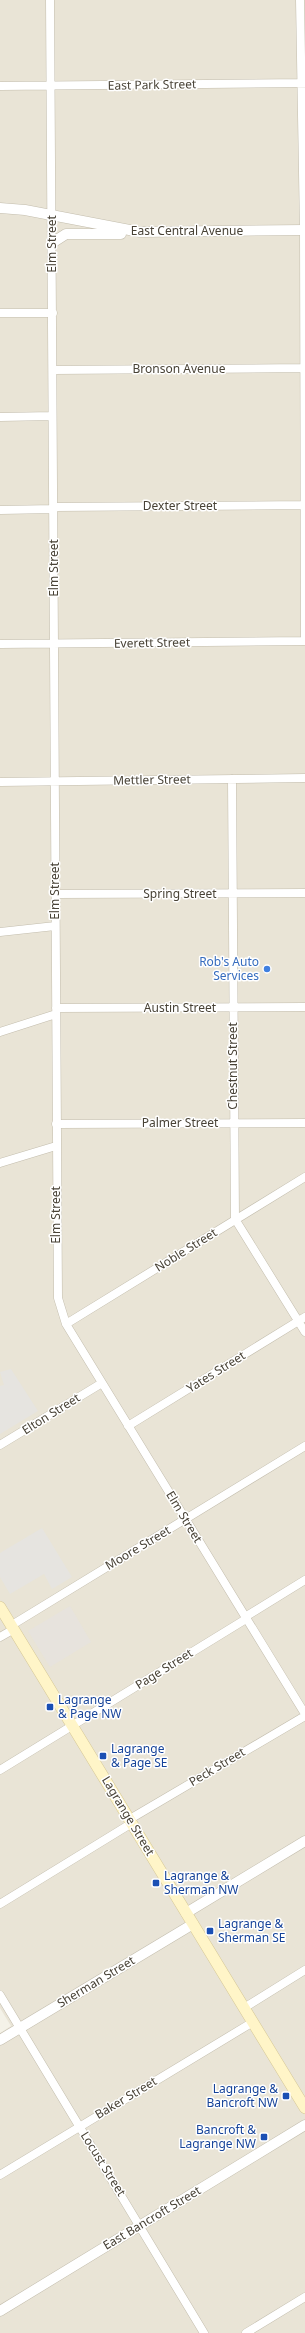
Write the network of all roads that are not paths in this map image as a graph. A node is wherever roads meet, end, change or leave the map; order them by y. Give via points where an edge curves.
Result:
1 (50, 0) edge
2 (300, 0) edge
3 (303, 83) edge
4 (0, 86) edge
5 (51, 86) junction
6 (0, 208) edge
7 (52, 216) junction
8 (304, 230) edge
9 (140, 232) junction
10 (52, 243) junction
11 (0, 313) edge
12 (53, 313) junction
13 (304, 368) edge
14 (53, 370) junction
15 (52, 416) junction
16 (0, 417) edge
17 (305, 505) edge
18 (54, 508) junction
19 (0, 510) edge
20 (305, 637) edge
21 (305, 642) edge
22 (0, 644) edge
23 (54, 645) junction
24 (305, 778) edge
25 (232, 779) junction
26 (0, 782) edge
27 (54, 782) junction
28 (305, 893) edge
29 (55, 894) junction
30 (232, 894) junction
31 (55, 926) junction
32 (0, 932) edge
33 (305, 1007) edge
34 (233, 1008) junction
35 (56, 1011) junction
36 (0, 1032) edge
37 (234, 1123) junction
38 (305, 1123) edge
39 (56, 1124) junction
40 (56, 1146) junction
41 (0, 1163) edge
42 (305, 1177) edge
43 (235, 1220) junction
44 (302, 1319) edge
45 (66, 1324) junction
46 (305, 1332) edge
47 (102, 1382) junction
48 (128, 1426) junction
49 (0, 1446) edge
50 (305, 1446) edge
51 (185, 1520) junction
52 (305, 1580) edge
53 (0, 1607) edge
54 (246, 1618) junction
55 (13, 1627) junction
56 (0, 1637) edge
57 (305, 1715) edge
58 (73, 1726) junction
59 (0, 1770) edge
60 (131, 1821) junction
61 (305, 1841) edge
62 (0, 1904) edge
63 (186, 1913) junction
64 (193, 1924) junction
65 (305, 1970) edge
66 (0, 1995) edge
67 (244, 2008) junction
68 (252, 2022) junction
69 (20, 2027) junction
70 (0, 2040) edge
71 (305, 2108) edge
72 (305, 2125) edge
73 (80, 2127) junction
74 (0, 2175) edge
75 (140, 2225) junction
76 (305, 2297) edge
77 (0, 2311) edge
78 (204, 2333) edge
79 (246, 2333) edge

1 - 5 street, Elm Street
2 - 3 street
3 - 5 street, East Park Street
3 - 8 street
4 - 5 street, East Park Street
5 - 7 street, Elm Street
6 - 7 street, East Central Avenue
7 - 9 street, East Central Avenue
7 - 10 street, Elm Street
8 - 9 street, East Central Avenue
8 - 13 street
9 - 10 street via 64,234
10 - 12 street, Elm Street
11 - 12 street
12 - 14 street, Elm Street
13 - 14 street, Bronson Avenue
13 - 17 street
14 - 15 street, Elm Street
15 - 16 street
15 - 18 street, Elm Street
17 - 18 street, Dexter Street
17 - 20 street
18 - 19 street, Dexter Street
18 - 23 street, Elm Street
21 - 23 street, Everett Street
22 - 23 street, Everett Street
23 - 27 street, Elm Street
24 - 25 street, Mettler Street
25 - 27 street, Mettler Street
25 - 30 street, Chestnut Street
26 - 27 street, Mettler Street
27 - 29 street, Elm Street
28 - 30 street, Spring Street
29 - 30 street, Spring Street
29 - 31 street, Elm Street
30 - 34 street, Chestnut Street
31 - 32 street
31 - 35 street, Elm Street
33 - 34 street, Austin Street
34 - 35 street, Austin Street
34 - 37 street, Chestnut Street
35 - 36 street, Austin Street
35 - 39 street, Elm Street
37 - 38 street, Palmer Street
37 - 39 street, Palmer Street
37 - 43 street, Chestnut Street
39 - 40 street, Elm Street
40 - 41 street
40 - 45 street, Elm Street via 56,1280 59,1308
42 - 43 street, Noble Street
43 - 44 street
43 - 45 street, Noble Street
44 - 46 street
44 - 48 street, Yates Street
45 - 47 street, Elm Street
47 - 48 street, Elm Street
47 - 49 street, Elton Street
48 - 51 street, Elm Street
50 - 51 street, Moore Street
51 - 54 street, Elm Street
51 - 55 street, Moore Street
52 - 54 street, Page Street
53 - 55 main road, Lagrange Street
54 - 57 street, Elm Street
54 - 58 street, Page Street
55 - 56 street, Moore Street
55 - 58 main road, Lagrange Street
57 - 60 street, Peck Street
58 - 59 street, Page Street
58 - 60 main road, Lagrange Street
60 - 62 street, Peck Street
60 - 63 main road, Lagrange Street
61 - 63 street
63 - 64 main road, Lagrange Street
64 - 67 main road, Lagrange Street
64 - 69 street, Sherman Street
65 - 67 street
66 - 69 street, Locust Street
67 - 68 main road, Lagrange Street
68 - 71 main road, Lagrange Street
68 - 73 street, Baker Street
69 - 70 street, Sherman Street
69 - 73 street, Locust Street
72 - 75 street, East Bancroft Street
73 - 74 street, Baker Street
73 - 75 street, Locust Street
75 - 77 street, East Bancroft Street
75 - 78 street, Locust Street
76 - 79 street

